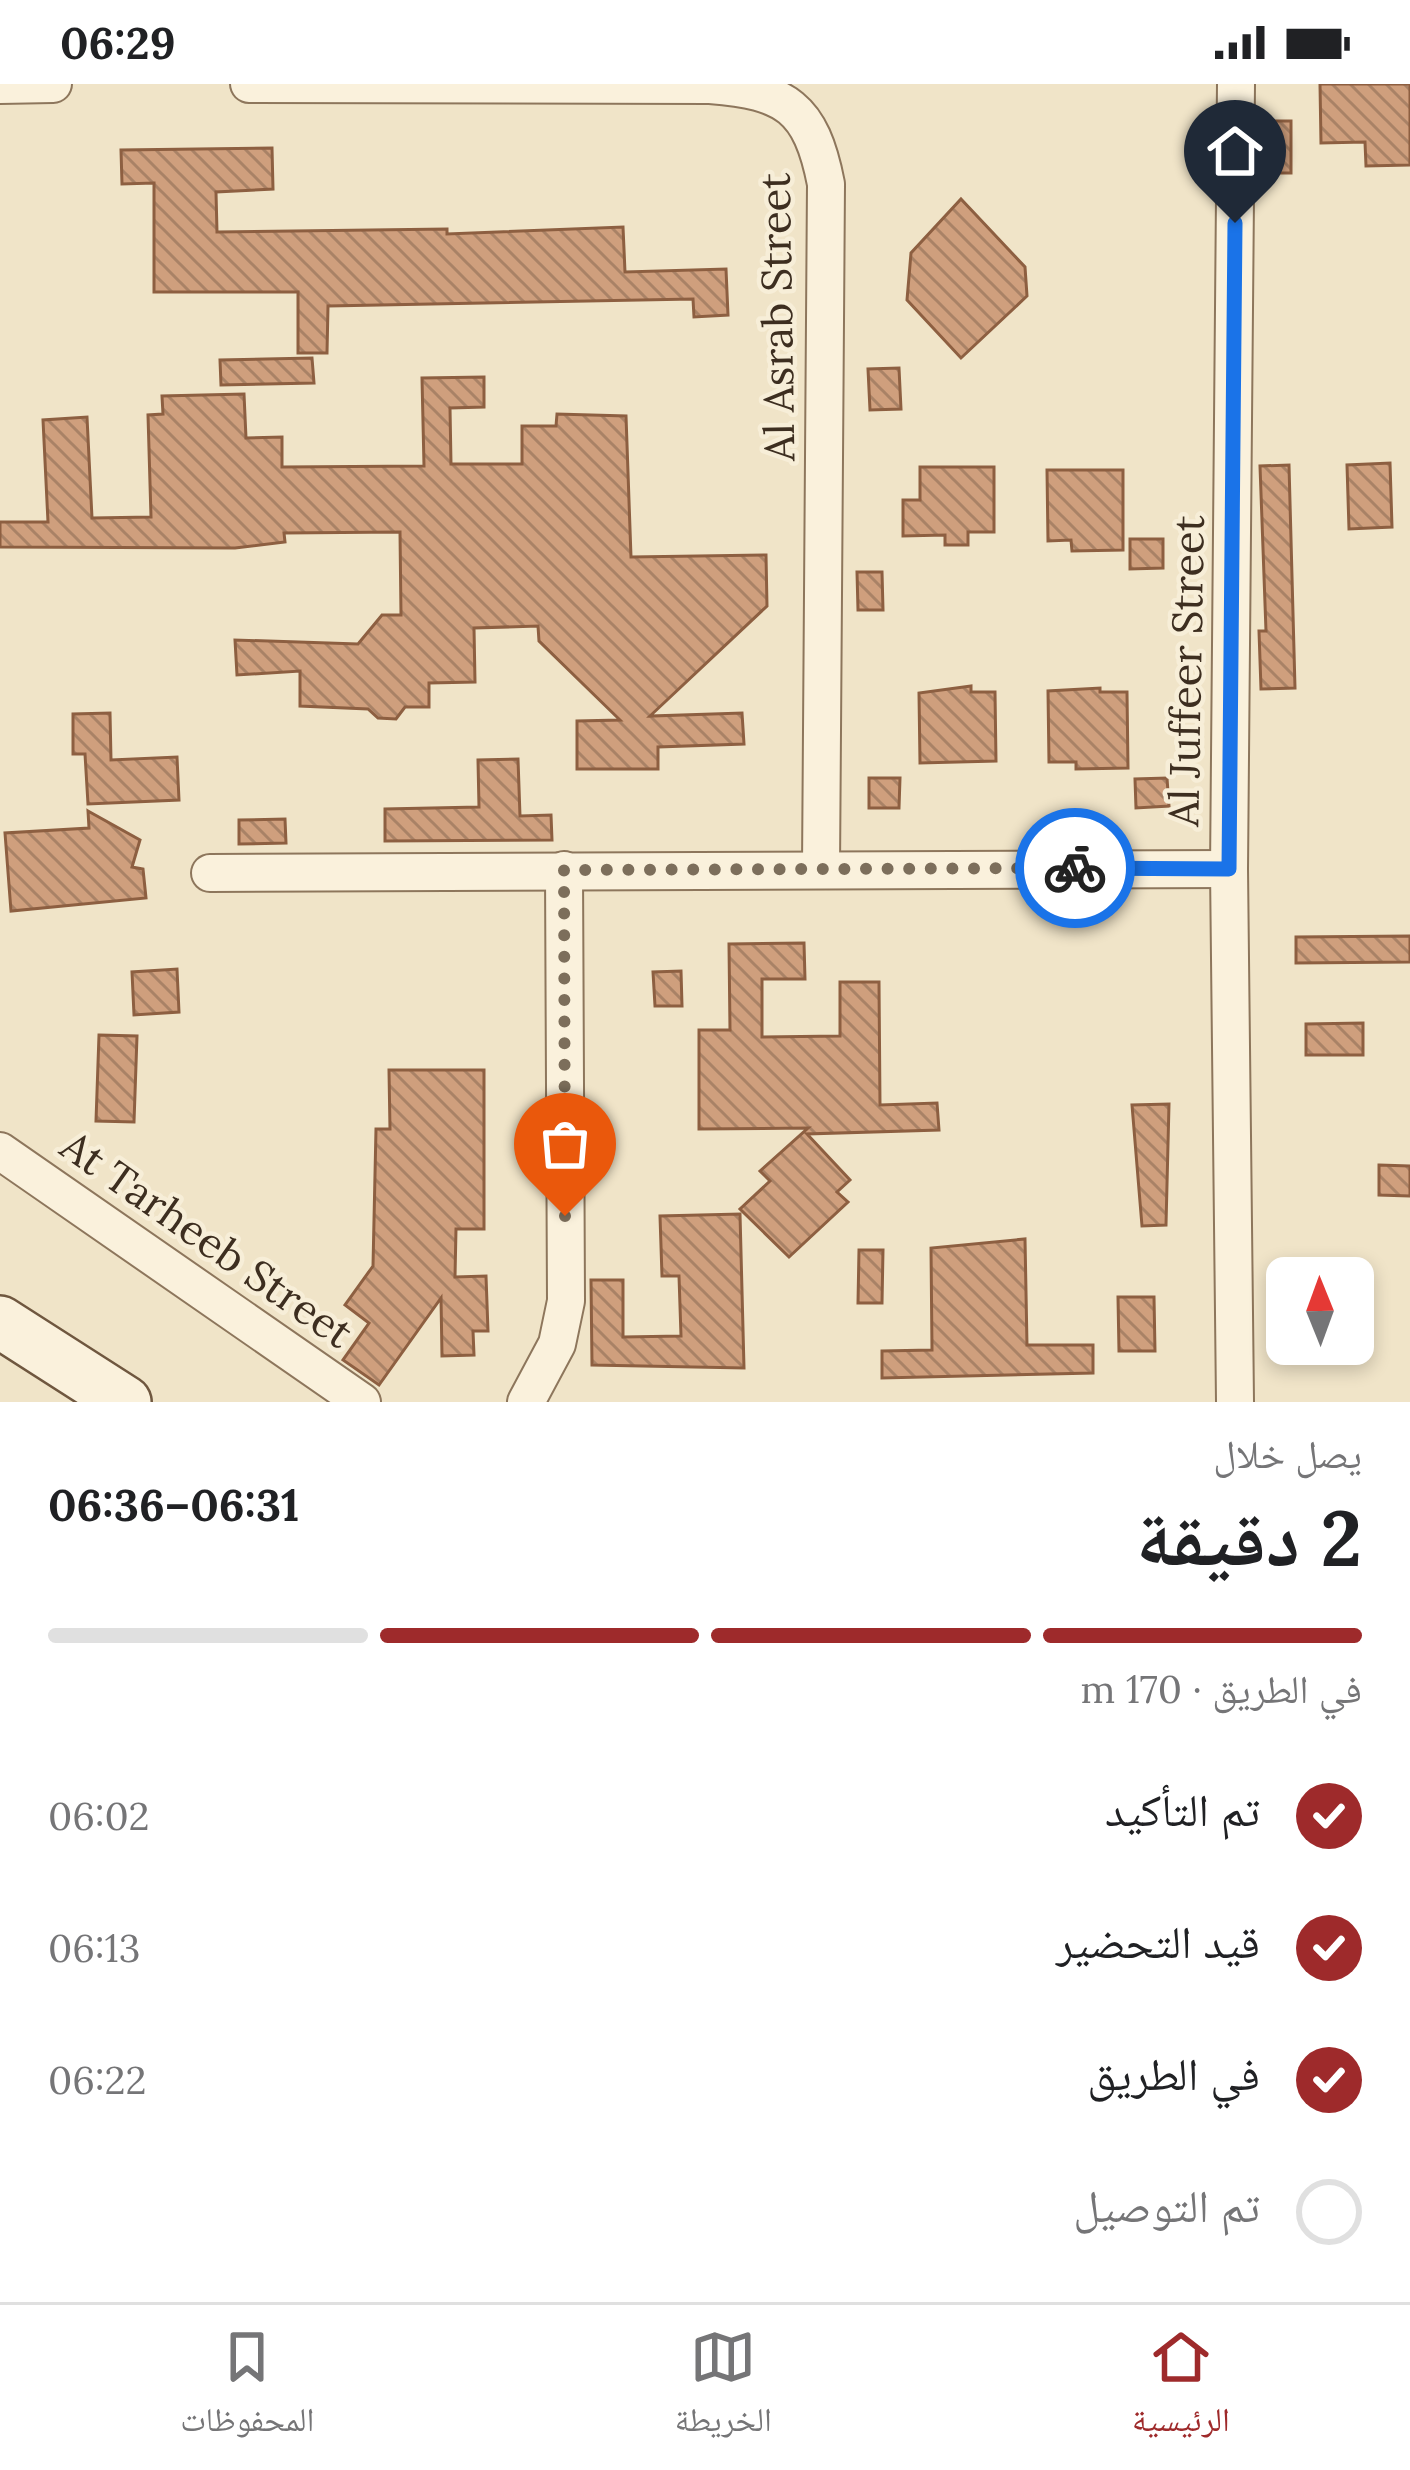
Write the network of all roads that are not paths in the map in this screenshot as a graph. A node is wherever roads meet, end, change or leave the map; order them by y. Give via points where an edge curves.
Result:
1 (53, 84) edge
2 (249, 84) edge
3 (1236, 84) edge
4 (0, 85) edge
5 (821, 868) junction
6 (1229, 869) junction
7 (564, 870) junction
8 (210, 873) dead end
9 (0, 1151) edge
10 (0, 1322) edge
11 (125, 1402) edge
12 (362, 1402) edge
13 (526, 1402) edge
14 (1235, 1402) edge

1 - 4 street
2 - 5 street, Al Asrab Street via 750,88 800,112 826,184
3 - 6 street, Al Juffeer Street
5 - 6 street
5 - 7 street
6 - 14 street, Al Juffeer Street
7 - 8 street
7 - 13 street via 566,1300 557,1343
9 - 12 street, At Tarheeb Street
10 - 11 main road

